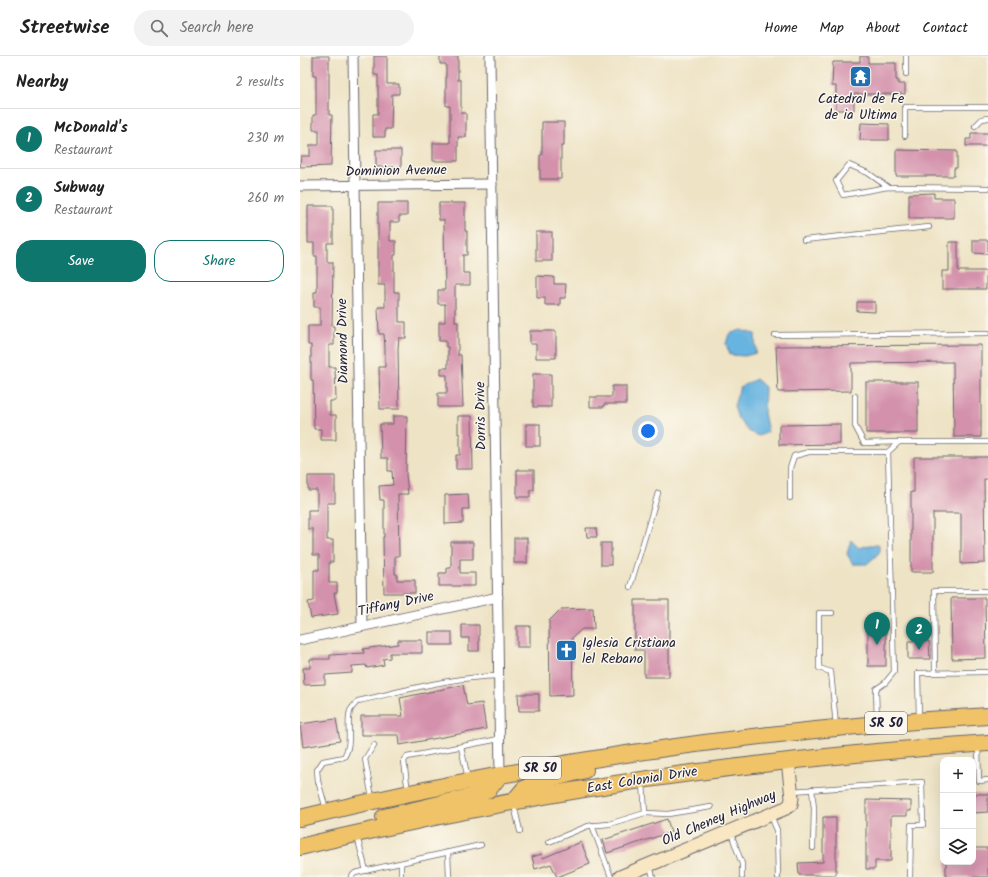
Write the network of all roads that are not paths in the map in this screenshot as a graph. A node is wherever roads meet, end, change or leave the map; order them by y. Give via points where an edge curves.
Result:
1 (353, 56) edge
2 (490, 56) edge
3 (906, 56) edge
4 (906, 74) dead end
5 (988, 106) edge
6 (988, 118) edge
7 (975, 126) dead end
8 (905, 136) dead end
9 (492, 184) junction
10 (300, 186) edge
11 (355, 186) junction
12 (888, 187) junction
13 (988, 188) edge
14 (929, 226) dead end
15 (804, 240) dead end
16 (988, 333) edge
17 (775, 335) dead end
18 (855, 396) dead end
19 (899, 442) junction
20 (988, 442) edge
21 (888, 452) junction
22 (658, 493) dead end
23 (790, 498) dead end
24 (630, 587) dead end
25 (988, 591) edge
26 (498, 596) junction
27 (832, 613) dead end
28 (362, 626) junction
29 (300, 640) edge
30 (935, 672) junction
31 (988, 672) edge
32 (499, 676) junction
33 (988, 716) edge
34 (919, 720) junction
35 (877, 724) junction
36 (836, 728) junction
37 (499, 738) junction
38 (983, 744) edge
39 (374, 745) dead end
40 (461, 747) junction
41 (614, 755) junction
42 (788, 760) junction
43 (500, 775) junction
44 (643, 780) junction
45 (988, 780) edge
46 (468, 782) junction
47 (812, 789) junction
48 (791, 791) junction
49 (408, 793) junction
50 (373, 801) junction
51 (514, 801) junction
52 (711, 808) dead end
53 (326, 812) junction
54 (645, 813) junction
55 (771, 814) junction
56 (300, 818) edge
57 (592, 825) junction
58 (300, 828) edge
59 (520, 831) dead end
60 (730, 831) junction
61 (360, 833) junction
62 (549, 842) dead end
63 (481, 845) dead end
64 (300, 846) edge
65 (813, 848) dead end
66 (448, 852) junction
67 (401, 863) junction
68 (366, 871) junction
69 (652, 871) edge
70 (351, 877) edge
71 (401, 877) edge
72 (449, 877) edge
73 (611, 877) edge
74 (620, 877) edge
75 (742, 877) edge
76 (778, 877) edge
77 (910, 877) edge

1 - 11 street, Diamond Drive
2 - 9 street, Dorris Drive
3 - 4 lane
5 - 8 lane via 905,107
6 - 7 lane via 982,118
9 - 11 street, Dominion Avenue
9 - 26 street, Dorris Drive
10 - 11 street, Dominion Avenue
11 - 28 street, Diamond Drive
12 - 12 lane via 868,173 849,165 836,181 843,195
12 - 13 lane
14 - 15 lane
16 - 17 lane
18 - 19 lane via 855,426 864,443
19 - 20 lane
19 - 21 lane
21 - 23 lane via 809,452 794,456 790,468
21 - 35 lane via 894,672 876,689
22 - 24 lane
25 - 30 lane via 934,591
26 - 28 street, Tiffany Drive
26 - 32 street, Dorris Drive
27 - 36 lane via 818,613 819,668 831,672
28 - 29 street, Tiffany Drive
30 - 31 lane
30 - 34 lane via 918,673
32 - 37 street, Dorris Drive
32 - 53 lane via 438,683 358,701 351,709 348,721 348,752 344,757 322,761 317,770
33 - 34 highway, East Colonial Drive / SR 50
34 - 35 highway, East Colonial Drive / SR 50
35 - 36 highway, East Colonial Drive / SR 50
36 - 41 highway, East Colonial Drive / SR 50
37 - 40 lane
37 - 43 street, Dorris Drive
38 - 42 highway, East Colonial Drive / SR 50
38 - 45 lane via 979,781
39 - 50 lane via 365,759
40 - 46 lane
40 - 49 lane via 408,757 404,761
41 - 43 highway, East Colonial Drive / SR 50
41 - 51 highway via 609,764 535,783 524,789
42 - 44 highway, East Colonial Drive / SR 50
42 - 48 street, Old Cheney Highway
43 - 46 highway, East Colonial Drive / SR 50
43 - 61 highway via 489,789 474,796 378,818
44 - 51 highway, East Colonial Drive / SR 50
44 - 54 lane
46 - 49 highway, East Colonial Drive / SR 50
47 - 48 lane
47 - 65 lane
47 - 77 lane via 922,782 923,825 911,825
48 - 55 street, Old Cheney Highway via 791,804
49 - 50 highway, East Colonial Drive / SR 50
50 - 53 highway, East Colonial Drive / SR 50
51 - 59 lane
51 - 61 highway, East Colonial Drive / SR 50
52 - 54 lane via 668,814
53 - 56 highway, East Colonial Drive / SR 50
53 - 58 highway via 314,824
54 - 57 lane via 609,824
55 - 60 street, Old Cheney Highway
55 - 76 lane via 777,830
57 - 62 lane
57 - 73 lane
60 - 69 street, Old Cheney Highway
60 - 75 lane via 742,864
61 - 64 highway, East Colonial Drive / SR 50
61 - 68 lane
63 - 66 lane
66 - 67 lane
66 - 72 lane
67 - 68 lane
67 - 71 lane
68 - 70 lane via 355,873
69 - 74 street, Old Cheney Highway

